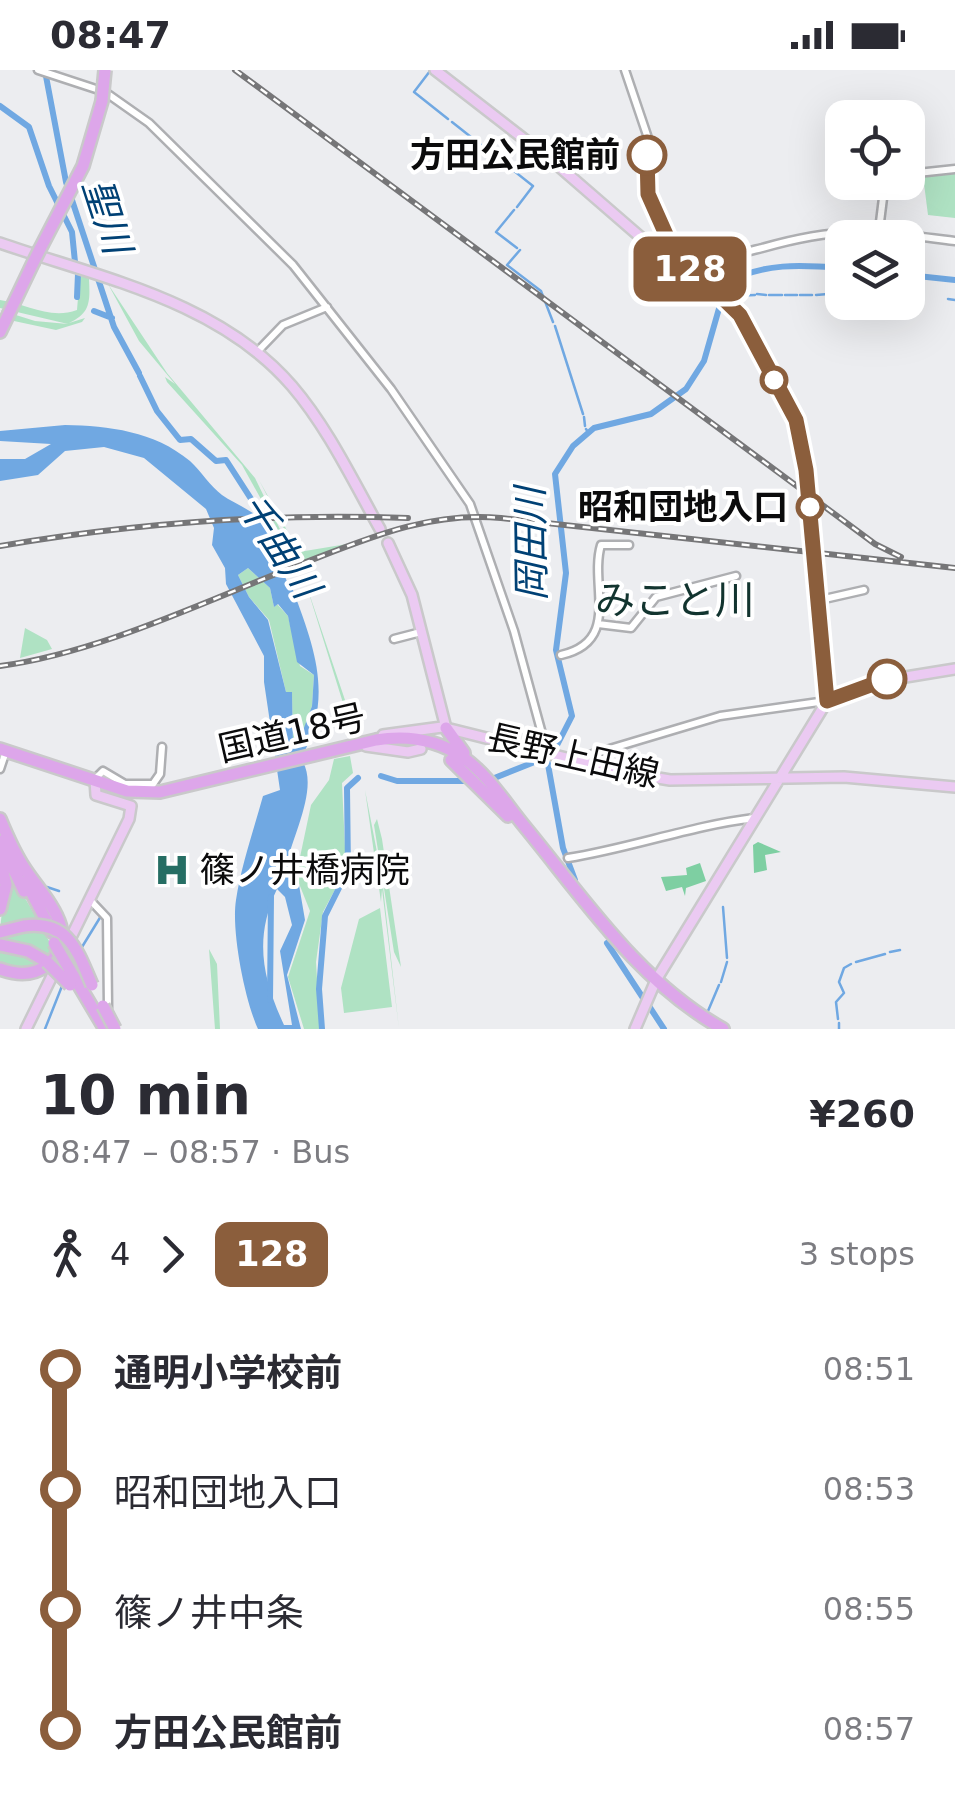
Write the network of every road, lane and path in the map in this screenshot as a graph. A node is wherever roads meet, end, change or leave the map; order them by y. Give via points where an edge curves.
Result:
1 (40, 70) edge
2 (103, 70) edge
3 (435, 70) edge
4 (626, 70) edge
5 (955, 169) edge
6 (925, 172) edge
7 (825, 232) edge
8 (925, 238) edge
9 (955, 240) edge
10 (0, 243) edge
11 (670, 260) junction
12 (700, 276) junction
13 (12, 299) junction
14 (328, 307) junction
15 (0, 322) edge
16 (0, 332) edge
17 (257, 352) junction
18 (380, 529) dead end
19 (388, 543) dead end
20 (630, 544) dead end
21 (736, 576) dead end
22 (864, 590) dead end
23 (820, 600) junction
24 (598, 624) junction
25 (422, 631) junction
26 (394, 640) dead end
27 (561, 655) dead end
28 (955, 669) edge
29 (827, 701) junction
30 (446, 728) junction
31 (464, 731) junction
32 (431, 738) dead end
33 (450, 743) junction
34 (361, 745) junction
35 (162, 747) dead end
36 (421, 749) dead end
37 (3, 752) edge
38 (552, 754) junction
39 (575, 759) junction
40 (451, 760) dead end
41 (0, 768) edge
42 (50, 768) junction
43 (780, 778) junction
44 (482, 780) junction
45 (94, 783) junction
46 (955, 788) edge
47 (754, 818) junction
48 (516, 819) junction
49 (1, 829) edge
50 (0, 850) edge
51 (568, 858) dead end
52 (0, 859) edge
53 (90, 900) junction
54 (31, 903) junction
55 (0, 909) edge
56 (0, 932) edge
57 (53, 937) junction
58 (0, 945) edge
59 (0, 969) edge
60 (73, 978) junction
61 (655, 982) junction
62 (105, 1024) edge
63 (26, 1029) edge
64 (635, 1029) edge
65 (714, 1029) edge
66 (723, 1029) edge

1 - 14 street via 105,92 149,123
2 - 13 highway, bridge via 81,164
3 - 11 main road
4 - 11 street via 648,138 646,186 672,248
5 - 6 street
7 - 12 street via 732,256
8 - 9 street
10 - 17 main road via 196,313
11 - 12 main road
12 - 23 main road, bridge via 740,315 794,416 804,449
13 - 15 highway
13 - 16 highway
14 - 17 street via 283,326
14 - 38 street via 470,504
17 - 18 main road via 311,410
19 - 25 main road, 長野上田線
20 - 24 street via 604,543 599,549
21 - 24 street via 656,598 631,628
22 - 23 street
23 - 29 main road
24 - 27 street via 583,648
25 - 26 street
25 - 30 main road, 長野上田線
28 - 29 main road via 875,682
29 - 39 street via 744,711
29 - 43 main road
30 - 31 main road, 長野上田線
30 - 32 main road
30 - 33 highway
30 - 34 main road via 407,729
31 - 33 highway
31 - 38 main road, 長野上田線
33 - 44 highway
34 - 36 main road
34 - 44 highway, 国道18号 via 398,738 429,742 455,753
34 - 45 highway, 国道18号 via 178,791 141,793
35 - 45 street via 153,784 125,784 103,770
37 - 41 street
37 - 42 highway, 国道18号
37 - 42 highway, 国道18号
38 - 39 main road, 長野上田線
39 - 43 main road, 長野上田線 via 670,780
40 - 44 highway
42 - 45 highway, 国道18号
42 - 45 highway, 国道18号
43 - 46 main road, 長野上田線
43 - 47 main road
44 - 48 highway
44 - 48 highway
45 - 53 main road via 96,795 131,806
47 - 51 street
47 - 61 main road
48 - 61 highway via 622,953
49 - 54 highway
49 - 57 highway
49 - 59 highway via 56,911 62,934 54,957 39,970
50 - 54 highway
52 - 55 highway via 6,885
53 - 62 street via 107,918
53 - 63 main road
54 - 57 highway
56 - 62 highway, bridge via 46,925 67,935
57 - 60 highway, bridge
58 - 60 highway, bridge via 28,950
60 - 62 highway
61 - 64 main road
61 - 65 highway
61 - 66 highway

